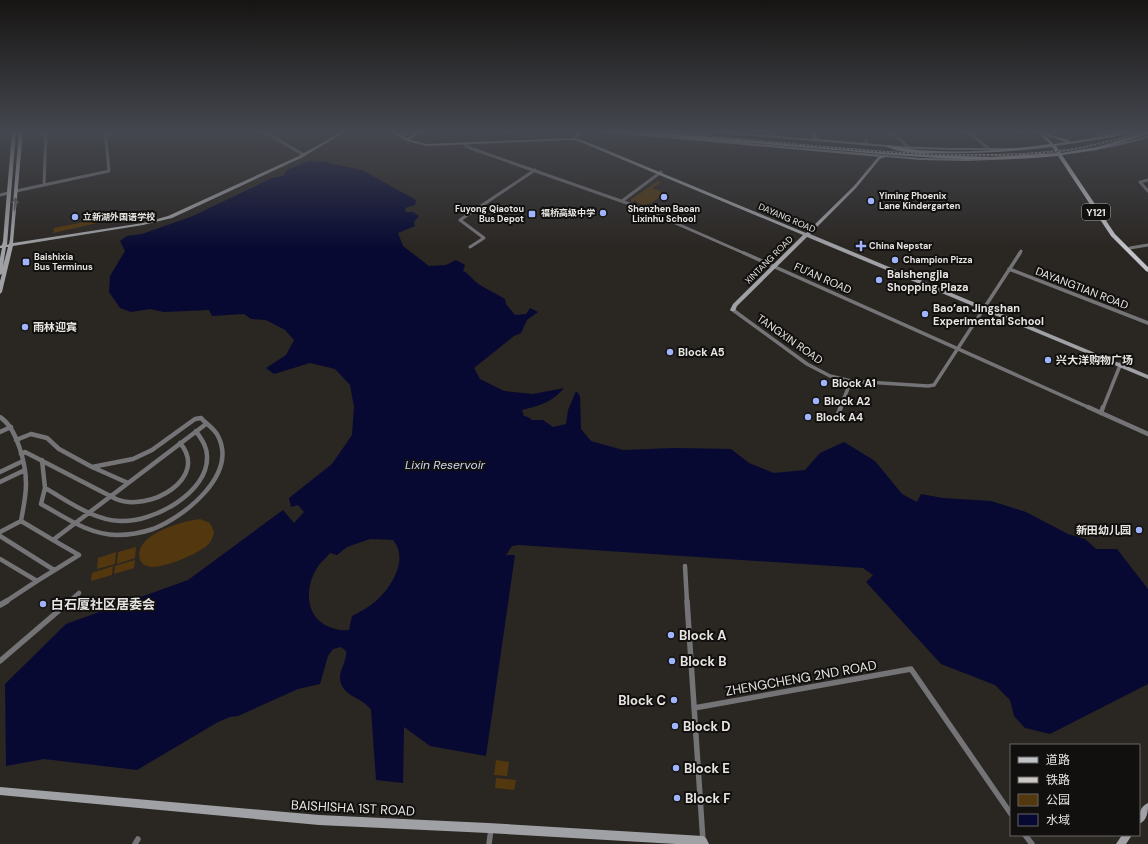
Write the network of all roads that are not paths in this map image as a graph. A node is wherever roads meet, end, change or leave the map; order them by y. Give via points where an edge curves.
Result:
1 (10, 170) edge
2 (18, 170) edge
3 (45, 170) edge
4 (109, 170) edge
5 (269, 170) edge
6 (535, 170) edge
7 (536, 170) edge
8 (655, 170) edge
9 (869, 170) edge
10 (1072, 170) edge
11 (1072, 170) edge
12 (661, 173) junction
13 (1148, 180) edge
14 (44, 185) junction
15 (16, 191) junction
16 (1148, 191) edge
17 (8, 193) junction
18 (0, 195) edge
19 (622, 201) junction
20 (807, 234) junction
21 (12, 236) junction
22 (28, 241) junction
23 (5, 244) edge
24 (1148, 245) edge
25 (470, 247) dead end
26 (1130, 248) junction
27 (1022, 250) dead end
28 (4, 254) edge
29 (1148, 265) edge
30 (774, 266) junction
31 (1009, 269) junction
32 (1148, 270) edge
33 (0, 273) edge
34 (0, 292) edge
35 (984, 307) junction
36 (733, 310) joint
37 (1148, 323) edge
38 (958, 349) junction
39 (1121, 364) junction
40 (1148, 375) edge
41 (851, 381) junction
42 (1100, 413) junction
43 (0, 417) edge
44 (840, 417) dead end
45 (206, 424) junction
46 (11, 427) junction
47 (196, 431) junction
48 (0, 432) edge
49 (1148, 434) edge
50 (16, 440) junction
51 (180, 443) junction
52 (20, 454) junction
53 (42, 460) junction
54 (23, 461) junction
55 (92, 467) junction
56 (0, 470) edge
57 (25, 470) junction
58 (0, 482) edge
59 (128, 483) junction
60 (45, 488) junction
61 (111, 496) junction
62 (90, 512) junction
63 (21, 521) junction
64 (76, 522) junction
65 (0, 532) edge
66 (0, 536) edge
67 (53, 540) junction
68 (0, 559) edge
69 (685, 566) dead end
70 (54, 570) junction
71 (37, 581) junction
72 (79, 593) dead end
73 (0, 605) edge
74 (0, 661) edge
75 (694, 708) junction
76 (0, 791) edge
77 (1148, 807) edge
78 (1010, 813) edge
79 (1140, 818) edge
80 (491, 828) junction
81 (1026, 836) edge
82 (703, 843) edge
83 (489, 844) edge
84 (1032, 844) edge

1 - 17 main road
2 - 15 main road
3 - 14 street
4 - 14 street
5 - 22 main road via 163,219
6 - 25 street via 460,220 484,238
7 - 19 street, FU'AN ROAD
8 - 12 main road, DAYANG ROAD
9 - 20 main road, XINTANG ROAD
10 - 26 main road, Y121 via 1112,228
11 - 32 main road, Y121 via 1113,235
12 - 19 street
12 - 20 main road, DAYANG ROAD
13 - 16 street via 1140,182
14 - 15 street
21 -> 15 main road
17 - 18 street
17 - 23 main road
19 - 30 street, FU'AN ROAD
20 - 30 main road, XINTANG ROAD
20 - 35 main road, DAYANG ROAD
21 - 22 main road via 18,240
21 - 23 main road
22 - 23 main road
22 - 28 main road
23 - 28 main road
24 - 26 street
26 - 29 main road, Y121
27 - 31 street
28 - 33 main road
28 - 34 main road
30 - 36 main road, XINTANG ROAD
30 - 38 street, FU'AN ROAD
31 - 35 street
31 - 37 street, DAYANGTIAN ROAD
35 - 38 street
35 - 39 main road, DAYANG ROAD
36 - 41 street, TANGXIN ROAD via 807,364 830,376
38 - 41 street, TANGXIN ROAD via 934,385
38 - 42 street, FU'AN ROAD
39 - 40 main road, DAYANG ROAD
39 - 42 street
41 - 44 street via 837,416
42 - 49 street, FU'AN ROAD
43 - 46 street
45 - 47 street
45 - 55 street via 201,418 194,419 146,453 132,459
45 - 64 street via 215,430 223,453 221,466 212,483 198,500 162,525 138,534 114,535 96,532
46 - 48 street
46 - 50 street
47 - 51 street
47 - 62 street via 207,448 207,463 200,480 188,494 171,507 127,522 108,520
50 - 52 street
50 - 55 street via 31,434 47,438 59,449
51 - 59 street
51 - 61 street via 188,451 190,463 175,487 163,495 136,504
52 - 53 street via 25,452
52 - 54 street
53 - 60 street
53 - 61 street
54 - 56 street
54 - 57 street
55 - 59 street
57 - 58 street
57 - 63 street
59 - 61 street
60 - 62 street
60 - 64 street via 41,504
61 - 62 street
62 - 64 street
63 - 65 street
63 - 67 street
64 - 67 street
66 - 70 street
67 - 70 street via 79,555
68 - 71 street
69 - 75 street
70 - 71 street
71 - 73 street
72 - 74 street
75 - 78 street, ZHENGCHENG 2ND ROAD via 911,669
75 - 82 street
76 - 80 main road, BAISHISHA 1ST ROAD via 319,820
77 - 79 main road
80 - 82 main road, BAISHISHA 1ST ROAD
80 - 83 street
81 - 84 street

